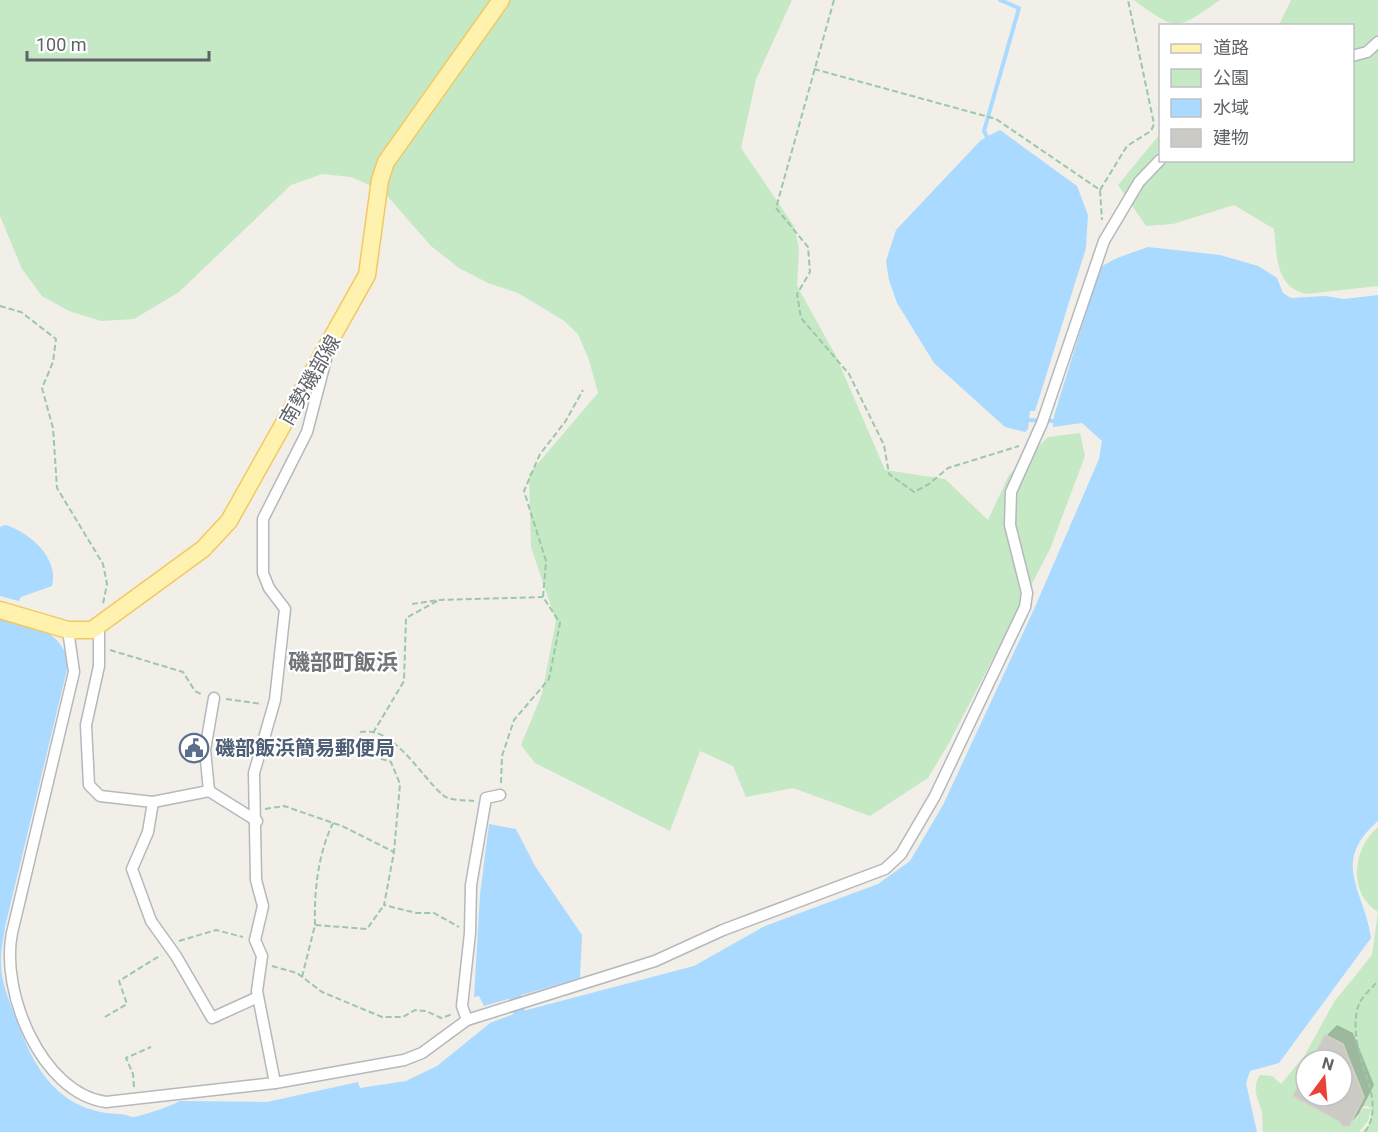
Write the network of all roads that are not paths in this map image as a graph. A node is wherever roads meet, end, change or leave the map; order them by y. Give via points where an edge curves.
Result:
1 (501, 0) edge
2 (1378, 42) edge
3 (1354, 56) edge
4 (1159, 162) edge
5 (329, 347) junction
6 (0, 610) edge
7 (99, 627) junction
8 (68, 630) junction
9 (214, 698) road end
10 (209, 791) junction
11 (500, 795) road end
12 (153, 802) junction
13 (257, 815) junction
14 (258, 997) junction
15 (467, 1020) junction
16 (275, 1083) junction

1 - 5 main road, 南勢磯部線 via 386,162 380,180 368,275
2 - 3 street via 1367,52
4 - 15 street via 1139,182 1108,234 1042,423 1011,492 1009,511 1015,555 1027,593 1025,607 935,796 901,854 885,869 723,930 655,961
5 - 7 main road, 南勢磯部線 via 230,521 203,549
5 - 13 street via 307,432 263,519 263,573 285,609 274,706 254,773
6 - 8 main road
7 - 8 main road
7 - 12 street via 99,666 86,726 89,785 100,796
8 - 16 street via 74,672 9,944 17,1002 34,1044 50,1069 76,1092 96,1100
9 - 10 street via 205,750
10 - 12 street
10 - 13 street
11 - 15 street via 486,798 471,885 471,933 462,1006
12 - 14 street via 148,831 132,869 151,921 212,1018
13 - 14 street via 256,880 263,906 255,940 262,956
14 - 16 street
15 - 16 street via 414,1058

